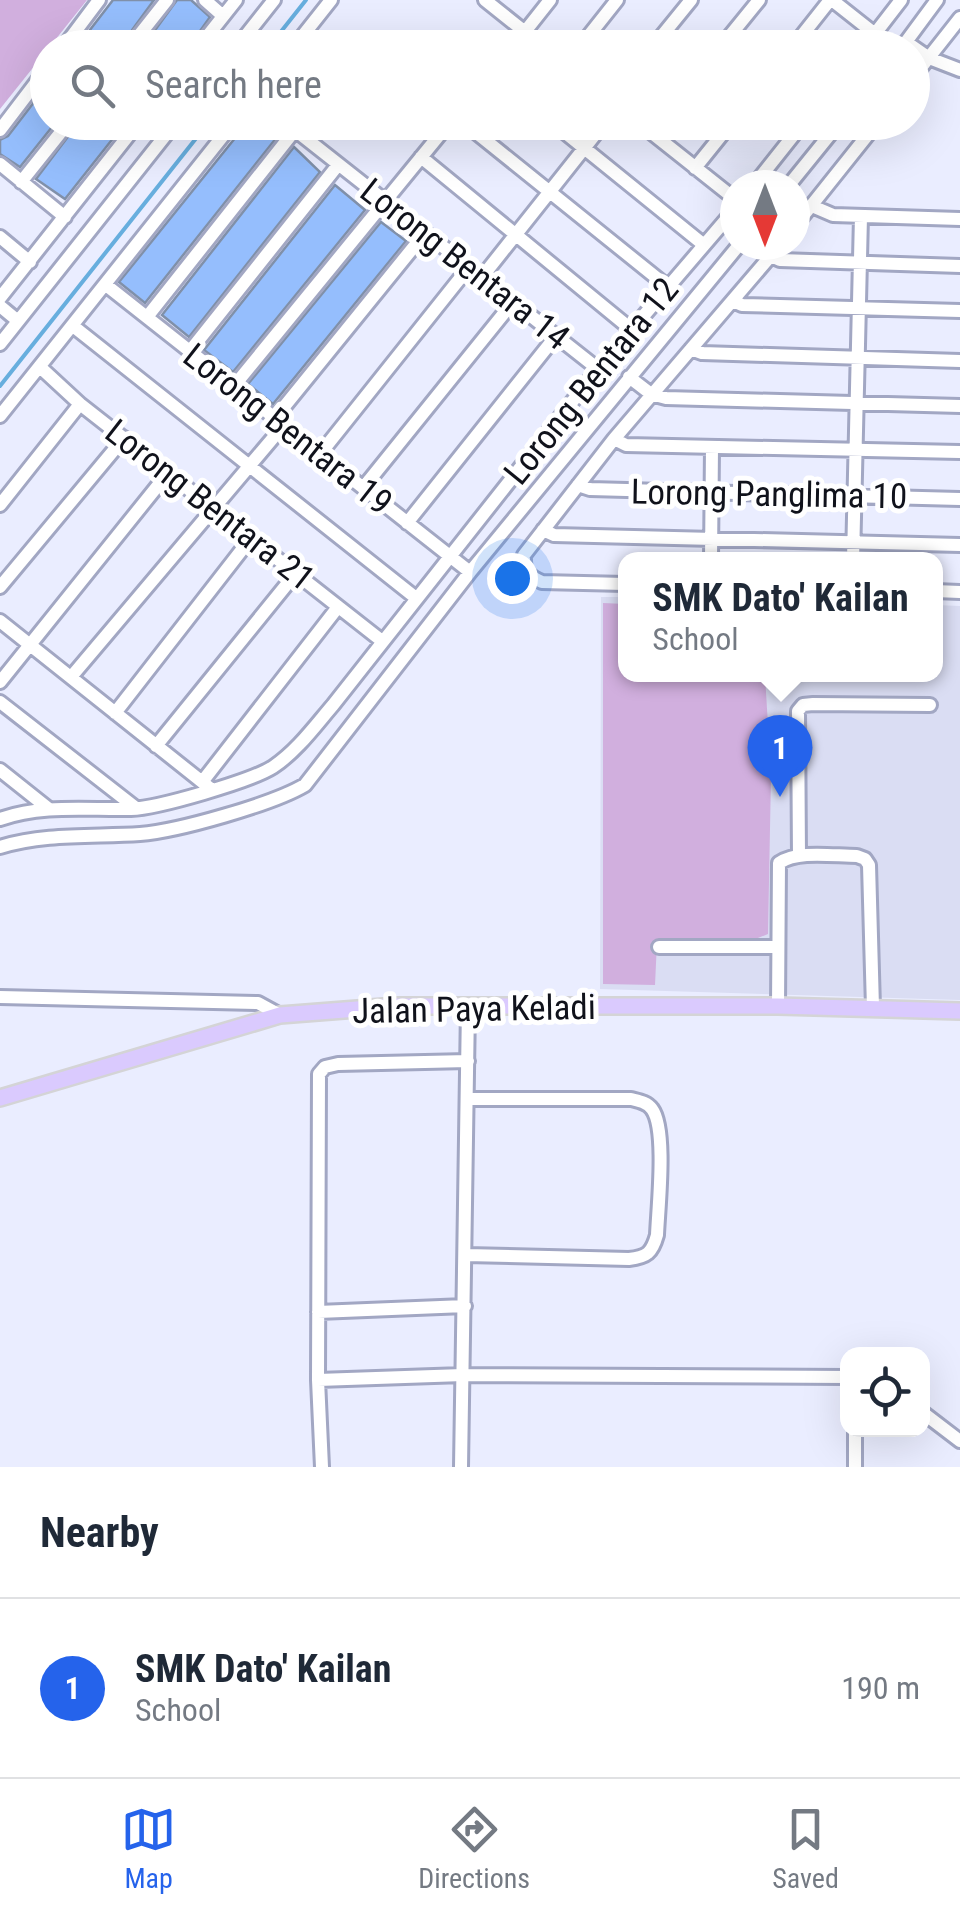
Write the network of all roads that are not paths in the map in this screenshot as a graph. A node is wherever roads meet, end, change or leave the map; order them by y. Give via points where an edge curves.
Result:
1 (99, 0) edge
2 (167, 0) edge
3 (205, 0) edge
4 (236, 0) edge
5 (274, 0) edge
6 (331, 0) edge
7 (485, 0) edge
8 (550, 0) edge
9 (617, 0) edge
10 (691, 0) edge
11 (758, 0) edge
12 (831, 0) edge
13 (901, 0) edge
14 (937, 0) edge
15 (223, 16) junction
16 (959, 20) edge
17 (76, 30) edge
18 (143, 30) edge
19 (212, 30) edge
20 (250, 30) edge
21 (307, 30) edge
22 (523, 30) edge
23 (525, 30) edge
24 (593, 30) edge
25 (667, 30) edge
26 (734, 30) edge
27 (807, 30) edge
28 (870, 30) edge
29 (878, 30) edge
30 (915, 30) edge
31 (930, 57) edge
32 (930, 58) edge
33 (960, 70) edge
34 (30, 91) edge
35 (0, 130) edge
36 (55, 140) edge
37 (125, 140) edge
38 (162, 140) edge
39 (220, 140) edge
40 (280, 140) edge
41 (308, 140) edge
42 (435, 140) edge
43 (485, 140) edge
44 (573, 140) edge
45 (591, 140) edge
46 (668, 140) edge
47 (718, 140) edge
48 (790, 140) edge
49 (825, 140) edge
50 (864, 140) edge
51 (584, 149) junction
52 (421, 157) junction
53 (0, 164) edge
54 (338, 164) junction
55 (696, 168) junction
56 (766, 170) edge
57 (801, 170) edge
58 (22, 182) junction
59 (720, 188) edge
60 (550, 192) junction
61 (384, 201) junction
62 (812, 206) junction
63 (810, 208) edge
64 (861, 216) junction
65 (65, 217) junction
66 (960, 218) edge
67 (720, 226) edge
68 (425, 233) junction
69 (516, 234) junction
70 (0, 237) edge
71 (704, 245) junction
72 (726, 260) edge
73 (767, 260) edge
74 (780, 260) edge
75 (30, 262) junction
76 (860, 262) junction
77 (960, 266) edge
78 (469, 268) junction
79 (482, 278) junction
80 (106, 285) junction
81 (668, 287) junction
82 (0, 298) edge
83 (733, 300) junction
84 (513, 302) junction
85 (0, 306) edge
86 (859, 308) junction
87 (960, 311) edge
88 (147, 317) junction
89 (18, 321) junction
90 (73, 326) junction
91 (632, 330) junction
92 (556, 336) junction
93 (0, 344) edge
94 (692, 349) junction
95 (190, 351) junction
96 (858, 358) junction
97 (960, 361) edge
98 (40, 367) junction
99 (598, 369) junction
100 (628, 377) junction
101 (234, 386) junction
102 (651, 394) junction
103 (857, 403) junction
104 (80, 404) junction
105 (960, 406) edge
106 (0, 416) edge
107 (279, 422) junction
108 (124, 438) junction
109 (614, 438) junction
110 (712, 447) junction
111 (856, 450) junction
112 (960, 452) edge
113 (320, 454) junction
114 (249, 466) junction
115 (168, 473) junction
116 (578, 485) junction
117 (363, 488) junction
118 (712, 492) junction
119 (855, 496) junction
120 (960, 498) edge
121 (0, 505) edge
122 (213, 508) junction
123 (407, 522) junction
124 (543, 530) junction
125 (252, 538) junction
126 (711, 539) junction
127 (854, 542) junction
128 (960, 545) edge
129 (711, 552) edge
130 (853, 552) edge
131 (450, 556) junction
132 (470, 572) junction
133 (296, 573) junction
134 (618, 584) edge
135 (0, 588) edge
136 (416, 598) junction
137 (338, 606) junction
138 (0, 620) edge
139 (382, 641) junction
140 (30, 645) junction
141 (71, 677) junction
142 (0, 682) edge
143 (0, 702) edge
144 (930, 705) dead end
145 (115, 713) junction
146 (156, 746) junction
147 (0, 770) edge
148 (206, 786) junction
149 (49, 809) junction
150 (138, 809) junction
151 (0, 818) edge
152 (0, 846) edge
153 (799, 856) junction
154 (660, 947) dead end
155 (778, 947) junction
156 (0, 997) edge
157 (468, 1006) junction
158 (778, 1006) junction
159 (873, 1008) junction
160 (960, 1010) edge
161 (280, 1015) junction
162 (468, 1062) junction
163 (0, 1098) edge
164 (467, 1099) junction
165 (466, 1255) junction
166 (465, 1306) junction
167 (318, 1312) junction
168 (463, 1375) junction
169 (840, 1377) edge
170 (318, 1380) junction
171 (930, 1418) edge
172 (855, 1437) edge
173 (960, 1441) edge
174 (322, 1467) edge
175 (461, 1467) edge
176 (855, 1467) edge

1 - 17 street
2 - 18 street
3 - 15 street
4 - 15 street
5 - 20 street
6 - 21 street
7 - 22 street
8 - 23 street
9 - 24 street
10 - 25 street
11 - 26 street
12 - 27 street
12 - 28 street
13 - 29 street
14 - 30 street
15 - 19 street
16 - 31 street
32 - 33 street
34 - 35 street
36 - 58 street
37 - 65 street
38 - 89 street
39 - 80 street
40 - 88 street
41 - 54 street, Lorong Bentara 14
42 - 52 street
43 - 60 street
44 - 51 street
45 - 51 street
46 - 55 street
47 - 55 street
48 - 56 street
49 - 57 street
50 - 62 street
51 - 60 street
51 - 71 street
52 - 61 street
52 - 69 street
53 - 58 street
54 - 61 street, Lorong Bentara 14
54 - 95 street
55 - 59 street
58 - 65 street
60 - 69 street
60 - 81 street
61 - 68 street, Lorong Bentara 14
61 - 101 street
62 - 63 street
62 - 64 street
64 - 66 street
64 - 76 street
65 - 75 street
67 - 71 street, Lorong Bentara 12
68 - 78 street, Lorong Bentara 14
68 - 107 street
69 - 79 street
69 - 91 street
70 - 75 street
71 - 81 street, Lorong Bentara 12
72 - 100 street
73 - 83 street
74 - 76 street
75 - 82 street
76 - 77 street
76 - 86 street
78 - 79 street, Lorong Bentara 14
78 - 113 street
79 - 84 street, Lorong Bentara 14
80 - 88 street, Lorong Bentara 19
80 - 90 street
81 - 91 street, Lorong Bentara 12
83 - 86 street
83 - 94 street
84 - 92 street, Lorong Bentara 14
84 - 117 street
85 - 89 street
86 - 87 street
86 - 96 street
88 - 95 street, Lorong Bentara 19
89 - 93 street
90 - 98 street
90 - 114 street
91 - 99 street, Lorong Bentara 12
92 - 99 street, Lorong Bentara 14
92 - 123 street
94 - 96 street
94 - 102 street
95 - 101 street, Lorong Bentara 19
96 - 97 street
96 - 103 street
98 - 104 street, Lorong Bentara 21
98 - 106 street
99 - 131 street, Lorong Bentara 12
100 - 102 street
100 - 132 street
101 - 107 street, Lorong Bentara 19
102 - 103 street
102 - 109 street
103 - 105 street
103 - 111 street
104 - 108 street, Lorong Bentara 21
104 - 121 street
107 - 113 street, Lorong Bentara 19
107 - 114 street
108 - 115 street, Lorong Bentara 21
108 - 135 street
109 - 110 street
109 - 116 street
110 - 111 street
110 - 118 street
111 - 112 street
111 - 119 street
113 - 117 street, Lorong Bentara 19
114 - 122 street
114 - 136 street
115 - 122 street, Lorong Bentara 21
115 - 140 street
116 - 118 street, Lorong Panglima 10
116 - 124 street
117 - 123 street, Lorong Bentara 19
118 - 119 street, Lorong Panglima 10
118 - 126 street
119 - 120 street, Lorong Panglima 10
119 - 127 street
122 - 125 street, Lorong Bentara 21
122 - 141 street
123 - 131 street, Lorong Bentara 19
124 - 126 street
124 - 134 street via 524,555 530,576
125 - 133 street, Lorong Bentara 21
125 - 145 street
126 - 127 street
126 - 129 street
127 - 128 street
127 - 130 street
131 - 132 street, Lorong Bentara 19
131 - 136 street, Lorong Bentara 12
132 - 152 street via 305,785 163,832
133 - 137 street, Lorong Bentara 21
133 - 146 street
136 - 139 street, Lorong Bentara 12
137 - 139 street, Lorong Bentara 21
137 - 148 street
138 - 140 street
139 - 148 street, Lorong Bentara 12 via 333,706 272,768
140 - 141 street
140 - 142 street
141 - 145 street
143 - 150 street
144 - 153 street via 803,705
145 - 146 street
146 - 148 street
147 - 149 street
148 - 150 street, Lorong Bentara 12
149 - 150 street, Lorong Bentara 12
149 - 151 street, Lorong Bentara 12
153 - 155 street via 776,869
153 - 159 street via 856,856 869,865
154 - 155 street
155 - 158 street
156 - 161 street via 258,1004
157 - 158 main road, Jalan Paya Keladi
157 - 161 main road, Jalan Paya Keladi
157 - 162 street
158 - 159 main road, Jalan Paya Keladi
159 - 160 main road, Jalan Paya Keladi
161 - 163 main road, Jalan Paya Keladi
162 - 164 street
162 - 167 street via 338,1064 319,1074
164 - 165 street
164 - 165 street via 631,1099 654,1111 659,1138 657,1235 648,1255
165 - 166 street
166 - 167 street
166 - 168 street
167 - 170 street
168 - 169 street
168 - 170 street
168 - 175 street
170 - 174 street
171 - 173 street
172 - 176 street

